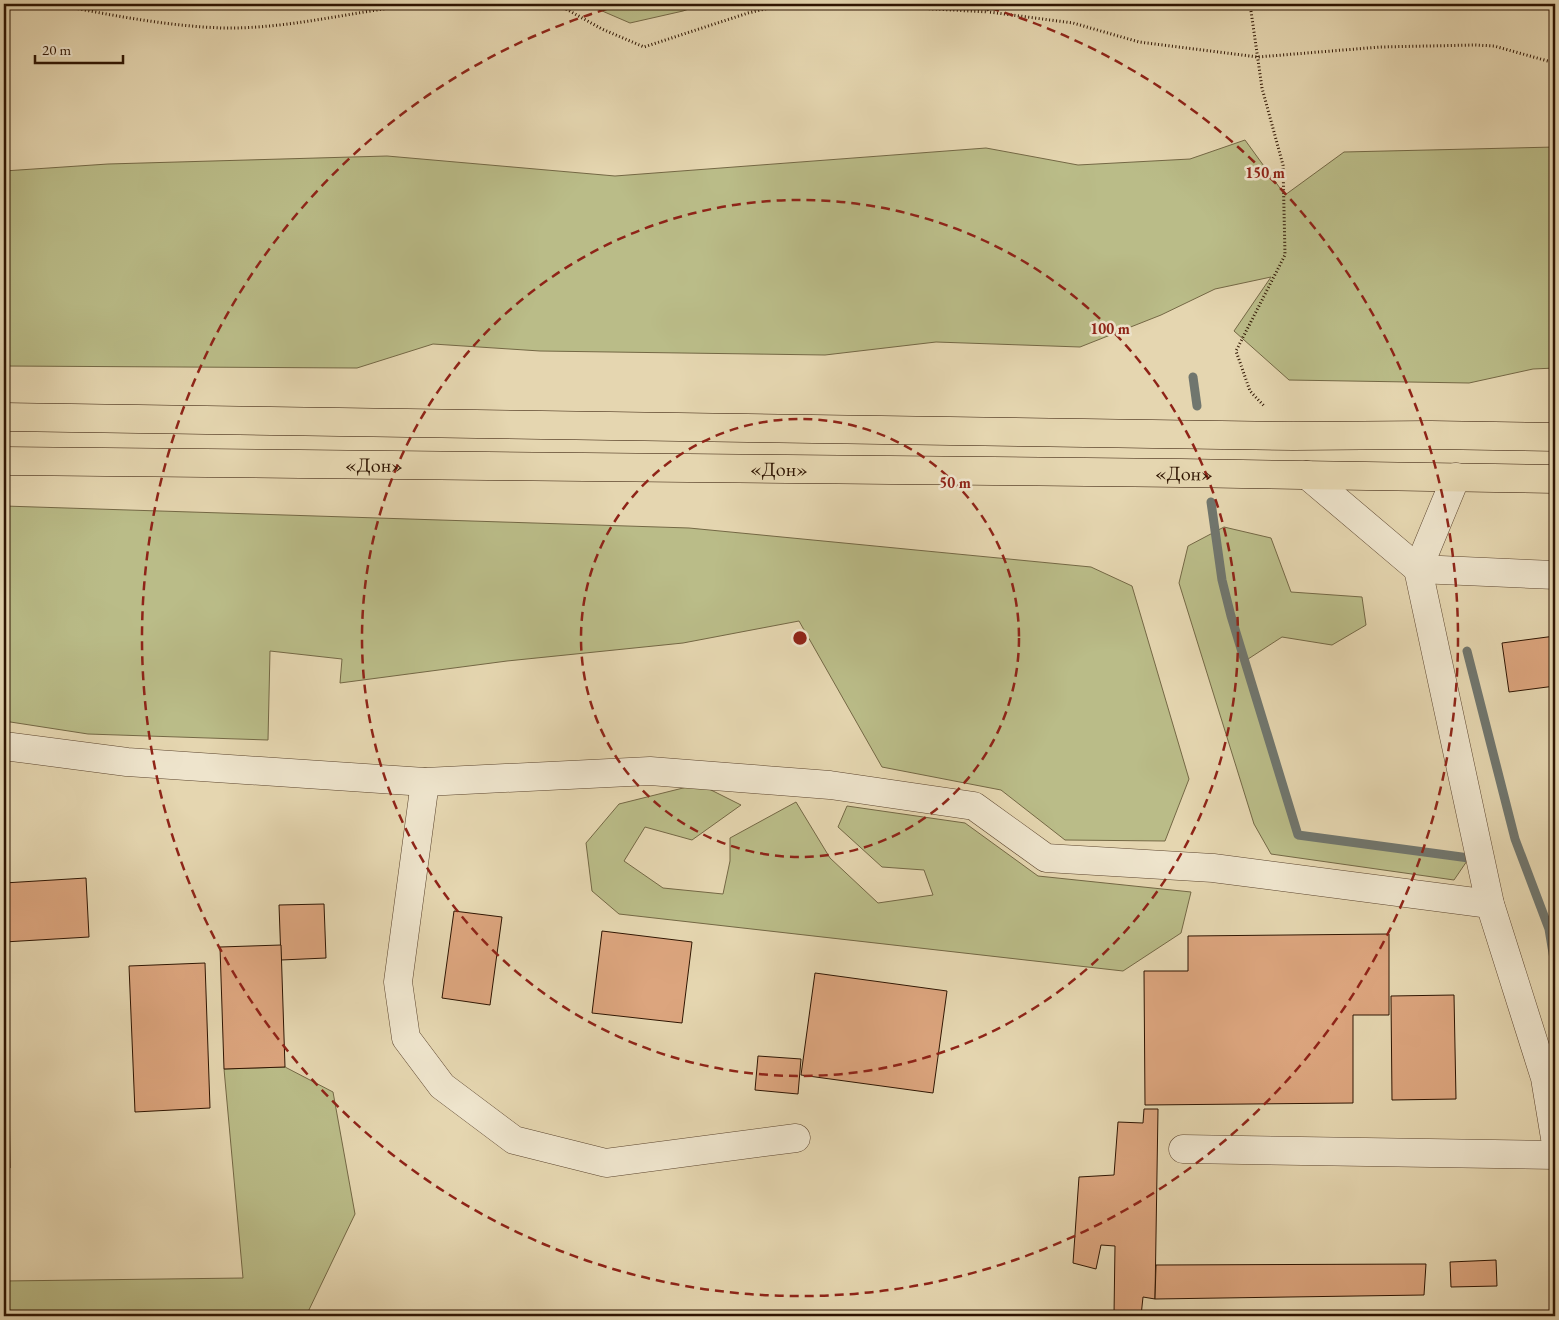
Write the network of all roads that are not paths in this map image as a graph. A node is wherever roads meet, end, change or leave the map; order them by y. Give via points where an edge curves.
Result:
1 (4, 417) edge
2 (1555, 437) edge
3 (4, 461) edge
4 (1308, 475) junction
5 (1456, 477) junction
6 (1555, 479) edge
7 (1418, 569) junction
8 (1555, 575) edge
9 (4, 746) edge
10 (425, 782) junction
11 (1490, 904) junction
12 (796, 1138) dead end
13 (1555, 1138) edge
14 (1184, 1149) dead end
15 (1555, 1155) edge

1 - 2 highway
3 - 4 highway, «Дон»
4 - 5 highway, «Дон»
4 - 7 lane
5 - 6 highway, «Дон»
5 - 7 lane
7 - 8 lane
7 - 11 lane
9 - 10 lane via 127,762
10 - 11 lane via 650,771 830,786 974,806 1046,858 1212,868
10 - 12 lane via 398,982 406,1038 442,1086 514,1140 606,1163
11 - 13 lane via 1545,1078
14 - 15 lane

